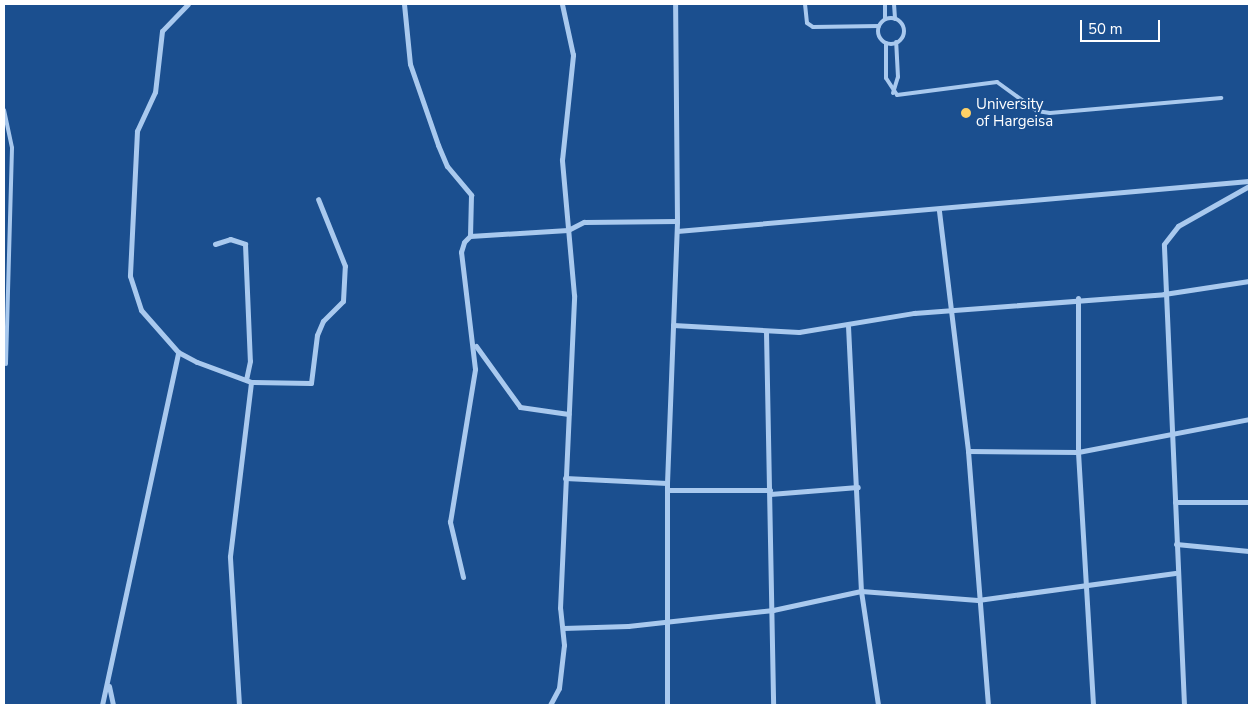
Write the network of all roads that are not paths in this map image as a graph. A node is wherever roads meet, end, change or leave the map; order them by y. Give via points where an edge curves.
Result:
1 (188, 4) edge
2 (404, 4) edge
3 (562, 4) edge
4 (675, 4) edge
5 (805, 4) edge
6 (885, 4) edge
7 (894, 4) edge
8 (895, 18) junction
9 (885, 19) junction
10 (878, 26) junction
11 (896, 42) junction
12 (886, 43) junction
13 (893, 93) junction
14 (1221, 98) dead end
15 (4, 110) edge
16 (1249, 181) edge
17 (1249, 186) edge
18 (318, 199) dead end
19 (939, 210) junction
20 (677, 221) junction
21 (568, 230) junction
22 (677, 231) junction
23 (470, 236) junction
24 (215, 244) dead end
25 (1249, 280) edge
26 (1164, 294) junction
27 (1078, 298) junction
28 (952, 311) junction
29 (673, 325) junction
30 (848, 326) junction
31 (766, 332) junction
32 (476, 345) junction
33 (178, 352) junction
34 (6, 364) dead end
35 (249, 381) junction
36 (568, 414) junction
37 (1249, 419) edge
38 (1172, 434) junction
39 (968, 451) junction
40 (1078, 452) junction
41 (565, 478) junction
42 (667, 483) junction
43 (858, 486) junction
44 (667, 490) junction
45 (770, 492) junction
46 (1175, 502) junction
47 (1249, 502) edge
48 (1176, 544) junction
49 (1249, 551) edge
50 (1175, 573) junction
51 (463, 577) dead end
52 (1089, 586) junction
53 (861, 590) junction
54 (978, 600) junction
55 (773, 610) junction
56 (667, 623) junction
57 (562, 628) junction
58 (109, 685) junction
59 (102, 705) edge
60 (113, 705) edge
61 (239, 705) edge
62 (550, 705) edge
63 (667, 705) edge
64 (772, 705) edge
65 (878, 705) edge
66 (988, 705) edge
67 (1093, 705) edge
68 (1184, 705) edge

1 - 33 street via 162,32 155,92 137,131 134,160 134,296
2 - 23 street via 410,64 438,145 447,166 471,195
3 - 21 street via 573,55 562,147
4 - 20 street
5 - 10 lane via 807,22 813,27
6 - 9 lane
7 - 8 lane
8 - 9 lane
8 - 11 lane via 904,30
9 - 10 lane
10 - 12 lane via 879,36
11 - 12 lane
11 - 13 lane via 898,77
12 - 13 lane via 886,78
13 - 14 lane via 997,82 1032,108 1050,113
15 - 34 lane via 12,148
16 - 19 street
17 - 26 street via 1166,235
18 - 35 street via 345,266 343,300 323,321 317,335 311,383
19 - 22 street
19 - 28 street
20 - 21 street via 584,222
20 - 22 street
21 - 23 street
21 - 36 street via 574,295
22 - 29 street
23 - 32 street via 462,252
24 - 35 street via 230,240 245,244
25 - 26 street
26 - 27 street
26 - 38 street
27 - 28 street
27 - 40 street
28 - 30 street
28 - 39 street
29 - 31 street
29 - 42 street
30 - 31 street
30 - 43 street
31 - 45 street
32 - 36 street via 520,407
32 - 51 street via 475,369 451,505
33 - 35 street
33 - 58 street via 130,564
35 - 61 street via 230,556
36 - 41 street
37 - 38 street
38 - 40 street
38 - 46 street
39 - 40 street
39 - 54 street
40 - 52 street
41 - 42 street
41 - 57 street
42 - 44 street
43 - 45 street
43 - 53 street
44 - 45 street
44 - 56 street
45 - 55 street
46 - 47 street
46 - 48 street
48 - 49 street
48 - 50 street
50 - 52 street
50 - 68 street
52 - 54 street
52 - 67 street
53 - 54 street
53 - 55 street
53 - 65 street
54 - 66 street
55 - 56 street
55 - 64 street
56 - 57 street
56 - 63 street
57 - 62 street via 563,666
58 - 59 street
58 - 60 street

